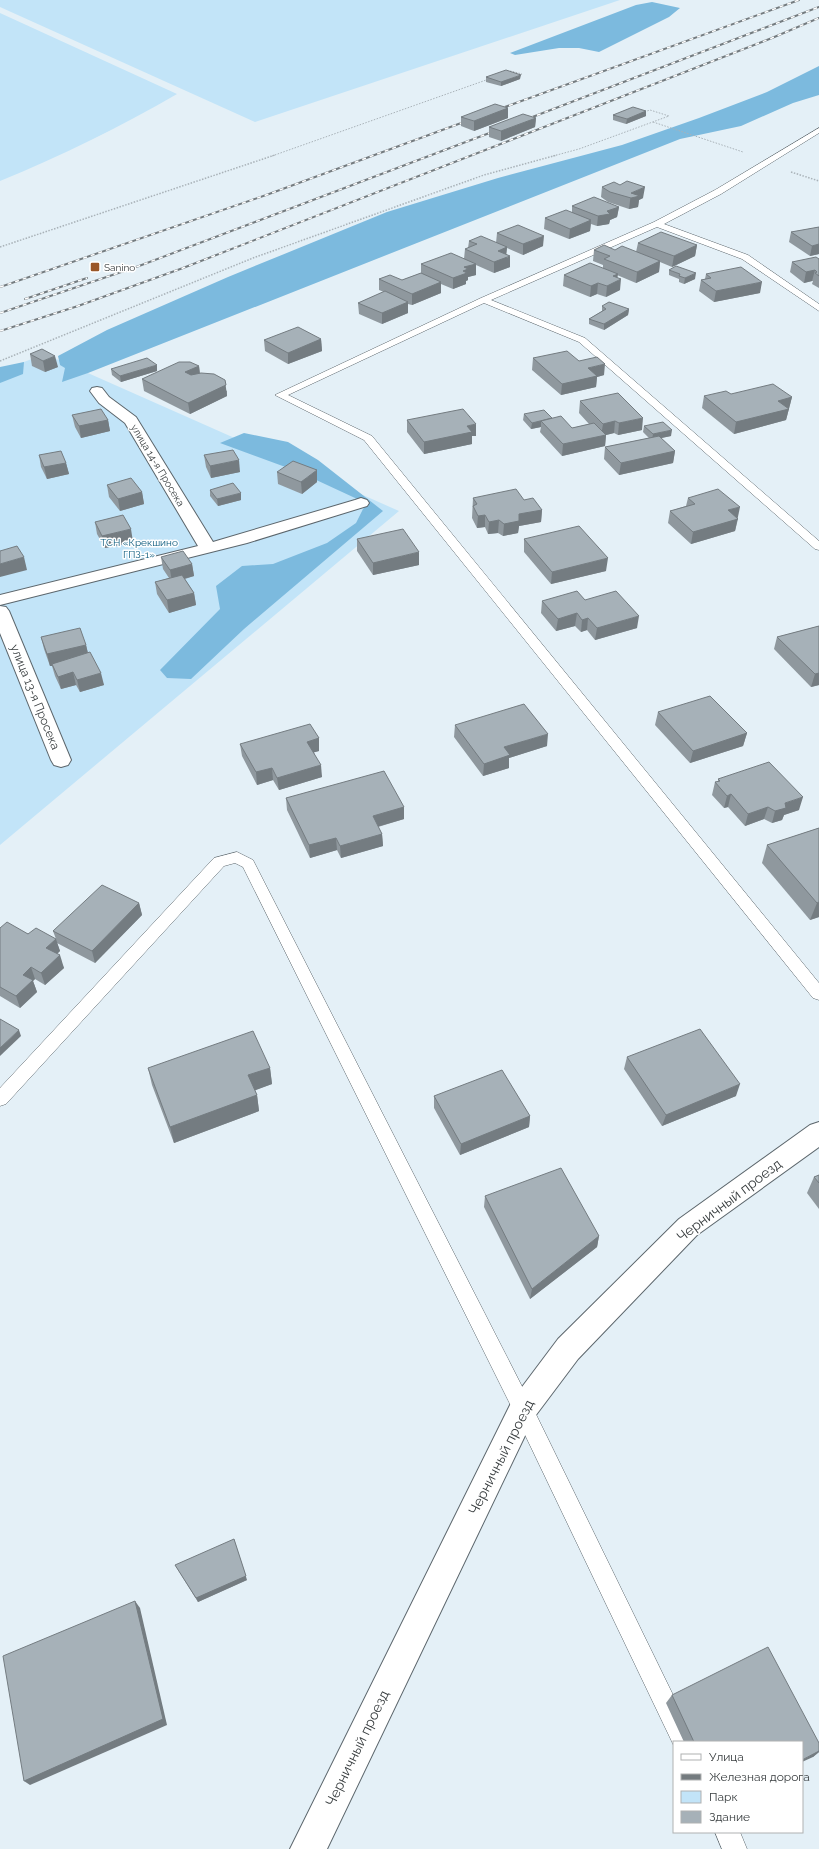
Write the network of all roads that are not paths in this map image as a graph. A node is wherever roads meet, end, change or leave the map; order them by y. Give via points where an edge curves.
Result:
1 (819, 130) edge
2 (657, 224) junction
3 (484, 300) junction
4 (819, 308) edge
5 (97, 391) dead end
6 (361, 503) dead end
7 (819, 547) edge
8 (208, 548) junction
9 (0, 600) edge
10 (0, 611) edge
11 (61, 760) dead end
12 (819, 994) edge
13 (0, 1099) edge
14 (819, 1133) edge
15 (522, 1409) junction
16 (684, 1741) edge
17 (727, 1833) edge
18 (308, 1849) edge
19 (735, 1849) edge

1 - 2 lane via 718,192
2 - 3 lane
2 - 4 lane via 745,257
3 - 7 lane via 582,340
3 - 12 lane via 280,395 368,438
5 - 8 street, улица 14-я Просека via 104,400 131,420
6 - 8 street
8 - 9 street
10 - 11 street, улица 13-я Просека
13 - 15 lane via 219,862 237,857 248,864
14 - 15 street, Черничный проезд via 688,1227 568,1349
15 - 16 lane
15 - 18 street, Черничный проезд
17 - 19 lane

